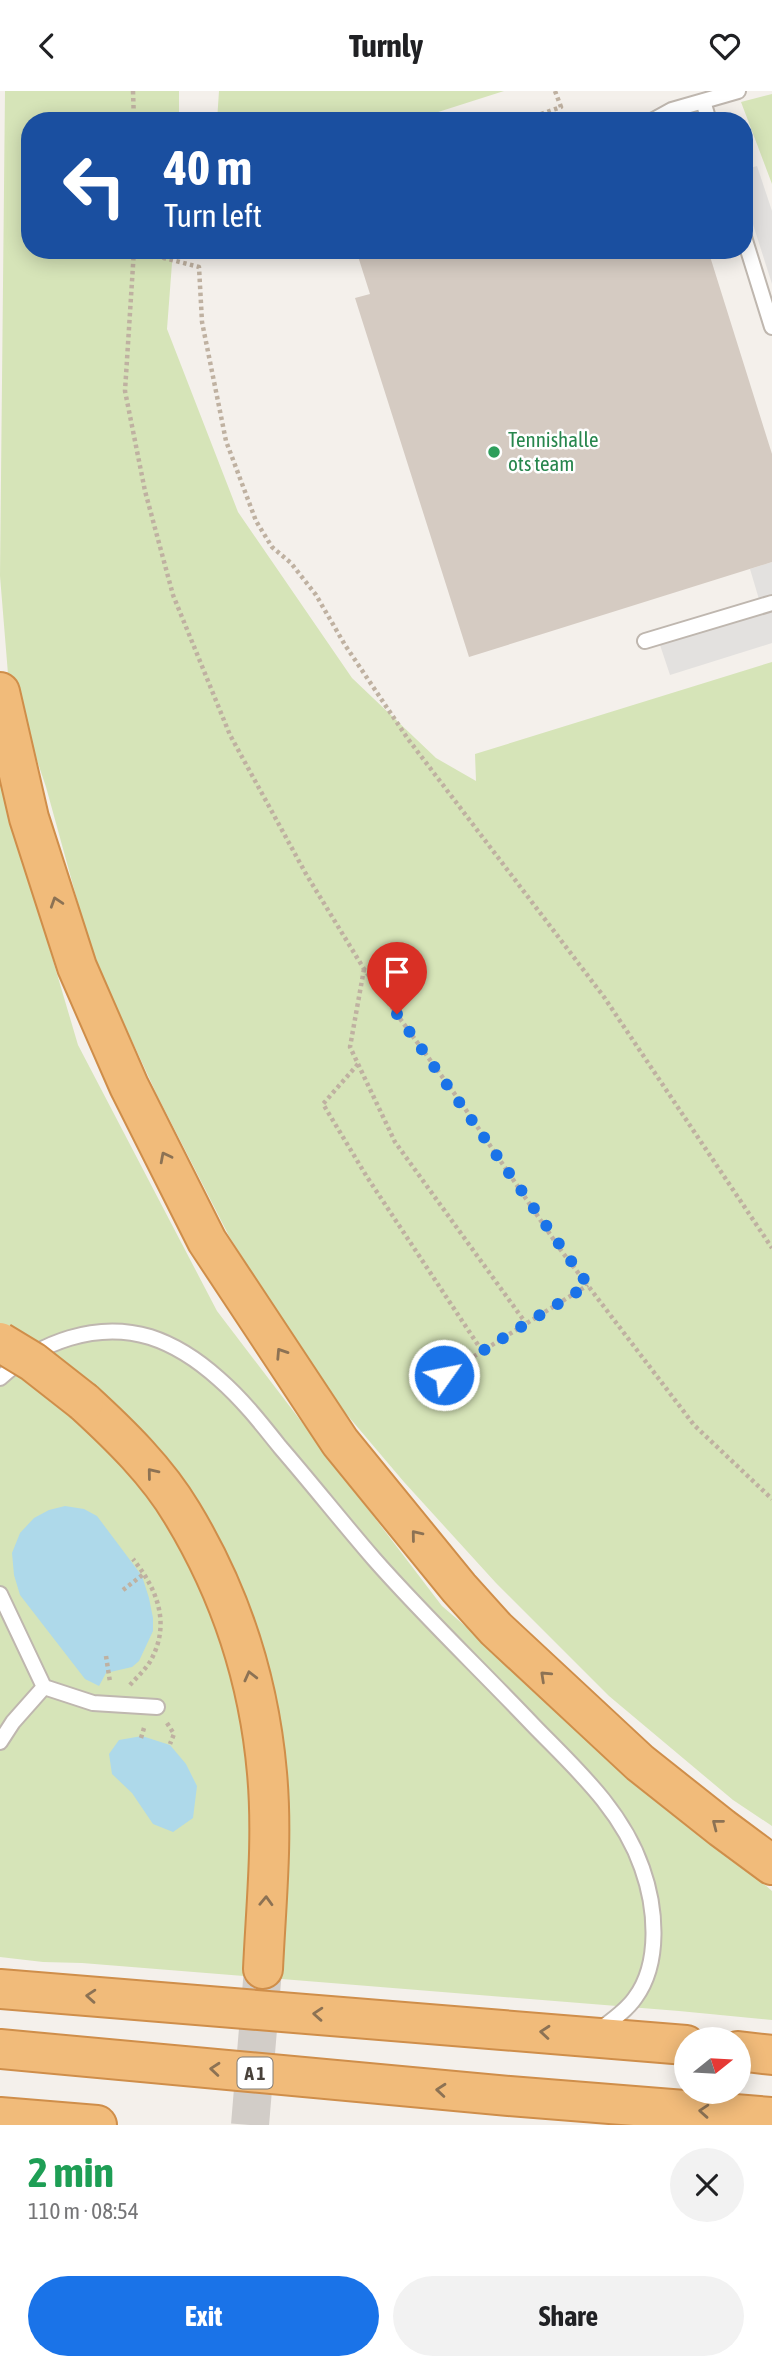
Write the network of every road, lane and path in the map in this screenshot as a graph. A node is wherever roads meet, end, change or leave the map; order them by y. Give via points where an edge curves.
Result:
1 (133, 91) edge
2 (555, 91) edge
3 (738, 91) edge
4 (721, 93) edge
5 (703, 101) junction
6 (134, 112) edge
7 (547, 112) edge
8 (668, 112) edge
9 (706, 112) edge
10 (133, 259) edge
11 (168, 259) edge
12 (751, 259) edge
13 (772, 327) edge
14 (772, 603) edge
15 (645, 641) dead end
16 (0, 692) edge
17 (364, 968) junction
18 (358, 1064) junction
19 (772, 1248) edge
20 (588, 1285) junction
21 (525, 1322) junction
22 (0, 1342) edge
23 (482, 1351) junction
24 (444, 1375) dead end
25 (0, 1378) edge
26 (772, 1499) edge
27 (133, 1559) dead end
28 (145, 1573) junction
29 (123, 1590) dead end
30 (0, 1594) edge
31 (106, 1656) dead end
32 (108, 1672) dead end
33 (44, 1687) junction
34 (114, 1704) junction
35 (157, 1707) dead end
36 (144, 1728) dead end
37 (174, 1734) dead end
38 (141, 1738) dead end
39 (0, 1742) edge
40 (170, 1744) dead end
41 (772, 1865) edge
42 (263, 1969) tunnel mouth
43 (0, 1989) edge
44 (592, 2036) junction
45 (674, 2044) edge
46 (0, 2049) edge
47 (751, 2052) edge
48 (772, 2055) edge
49 (0, 2117) edge
50 (772, 2117) edge
51 (97, 2125) edge

1 - 6 path
2 - 7 path via 561,107
3 - 4 lane
4 - 5 lane
5 - 8 lane
5 - 9 lane
10 - 17 path via 125,391 145,492 173,595 230,735
11 - 19 path via 199,267 202,322 226,440 256,521 272,547 316,595 408,739 604,997
12 - 13 lane
14 - 15 lane
41 -> 16 highway via 640,1763 531,1663 459,1588 340,1442 207,1241 129,1087 77,967 29,818
17 - 18 path via 349,1047
17 - 20 path
18 - 21 path via 395,1142
18 - 23 path via 323,1104
20 - 21 path
20 - 26 path via 694,1425
21 - 23 path
42 -> 22 highway, bridge via 268,1775 261,1717 240,1634 182,1512 126,1441 85,1402
23 - 24 path
25 - 44 lane via 37,1350 90,1333 149,1337 198,1362 234,1393 376,1560 587,1781 633,1845 648,1889 653,1933 649,1966 634,2001
27 - 28 path
28 - 29 path
28 - 34 path via 158,1601 159,1642 150,1662
30 - 33 lane
31 - 32 path
33 - 34 lane via 93,1703
33 - 39 lane
34 - 35 lane
36 - 38 path
37 - 40 path
44 -> 43 highway
44 - 45 highway
50 -> 46 highway, A 1
47 - 48 highway
49 - 51 highway

